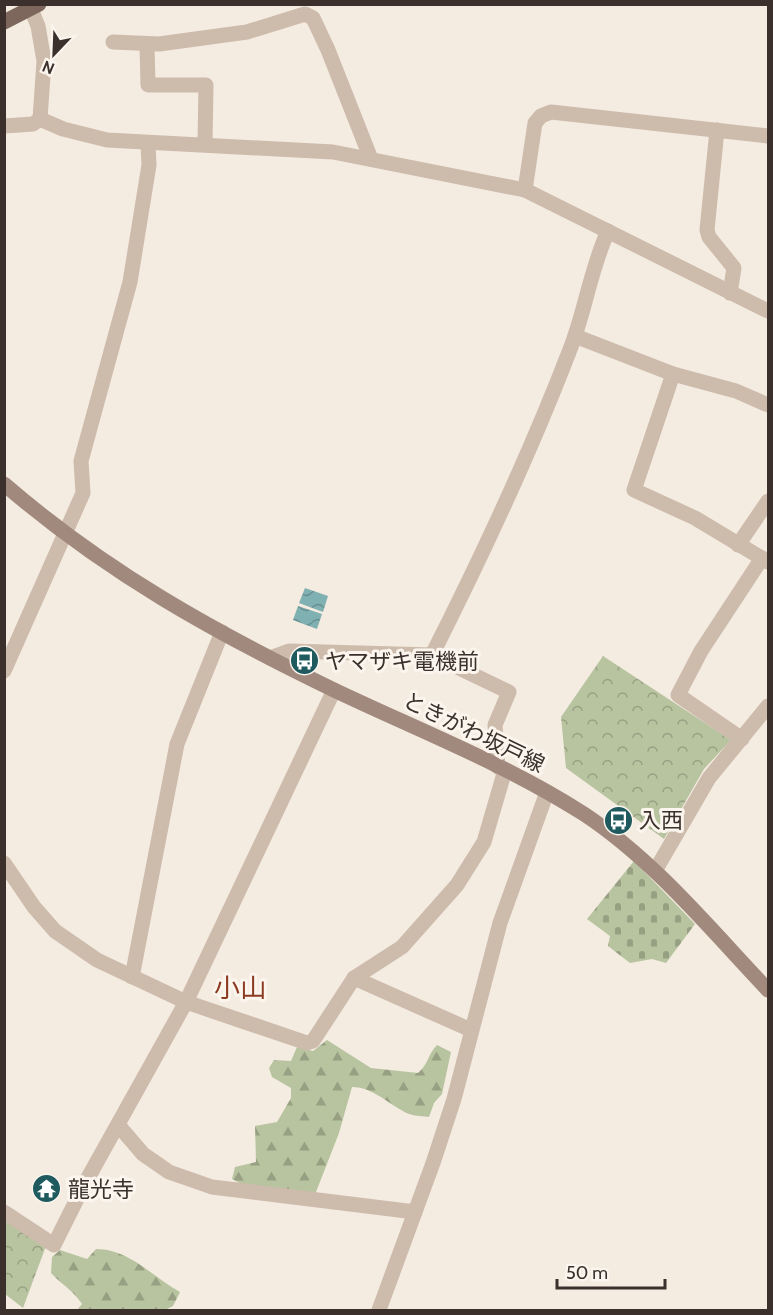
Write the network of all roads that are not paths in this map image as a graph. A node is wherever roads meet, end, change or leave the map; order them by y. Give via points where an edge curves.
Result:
1 (35, 7) edge
2 (4, 22) edge
3 (113, 42) dead end
4 (147, 44) junction
5 (40, 119) junction
6 (4, 126) edge
7 (717, 130) junction
8 (768, 136) edge
9 (148, 143) junction
10 (205, 144) junction
11 (371, 159) junction
12 (525, 190) junction
13 (608, 231) junction
14 (730, 293) junction
15 (768, 311) edge
16 (576, 336) junction
17 (673, 374) junction
18 (768, 402) edge
19 (4, 484) edge
20 (768, 501) edge
21 (64, 533) junction
22 (738, 545) junction
23 (765, 560) edge
24 (222, 632) junction
25 (432, 655) junction
26 (270, 658) junction
27 (4, 670) edge
28 (334, 690) junction
29 (768, 706) edge
30 (742, 739) junction
31 (501, 769) junction
32 (548, 792) junction
33 (4, 863) edge
34 (655, 871) junction
35 (132, 977) junction
36 (354, 978) junction
37 (768, 990) edge
38 (186, 1002) junction
39 (471, 1030) junction
40 (118, 1126) junction
41 (4, 1212) edge
42 (415, 1212) junction
43 (379, 1311) edge

1 - 2 main road
1 - 5 street via 44,61
3 - 4 street
4 - 10 street via 148,85 206,85
4 - 11 street via 247,32 305,14 313,18
5 - 6 street via 33,124
5 - 9 street via 107,140
7 - 8 street
7 - 12 street via 551,112 535,123
7 - 14 street via 707,230 708,237 734,268
9 - 10 street
9 - 21 street via 130,282 81,461 82,493
10 - 11 street via 312,149
11 - 12 street
12 - 13 street
13 - 14 street
13 - 16 street via 592,272
14 - 15 street
16 - 17 street
16 - 25 street via 481,560
17 - 18 street
17 - 22 street via 634,490 695,518
19 - 21 main road, ときがわ坂戸線
20 - 22 street
21 - 24 main road, ときがわ坂戸線 via 150,593
21 - 27 street
22 - 23 street
23 - 30 street via 701,651 678,695
24 - 26 main road, ときがわ坂戸線
24 - 35 street via 177,744
25 - 26 street via 289,651
25 - 31 street via 509,692 495,725
26 - 28 main road, ときがわ坂戸線
28 - 31 main road, ときがわ坂戸線
28 - 38 street
29 - 30 street
30 - 34 street via 708,778
31 - 32 main road, ときがわ坂戸線
31 - 36 street via 484,842 457,885 402,947
32 - 34 main road, ときがわ坂戸線 via 619,839
32 - 39 street via 501,923
33 - 35 street via 56,931 97,960
34 - 37 main road, ときがわ坂戸線
35 - 38 street
36 - 38 street via 313,1041 307,1043
36 - 39 street
38 - 40 street
39 - 42 street via 454,1099
40 - 41 street via 54,1245
40 - 42 street via 143,1154 170,1172 212,1187
42 - 43 street

